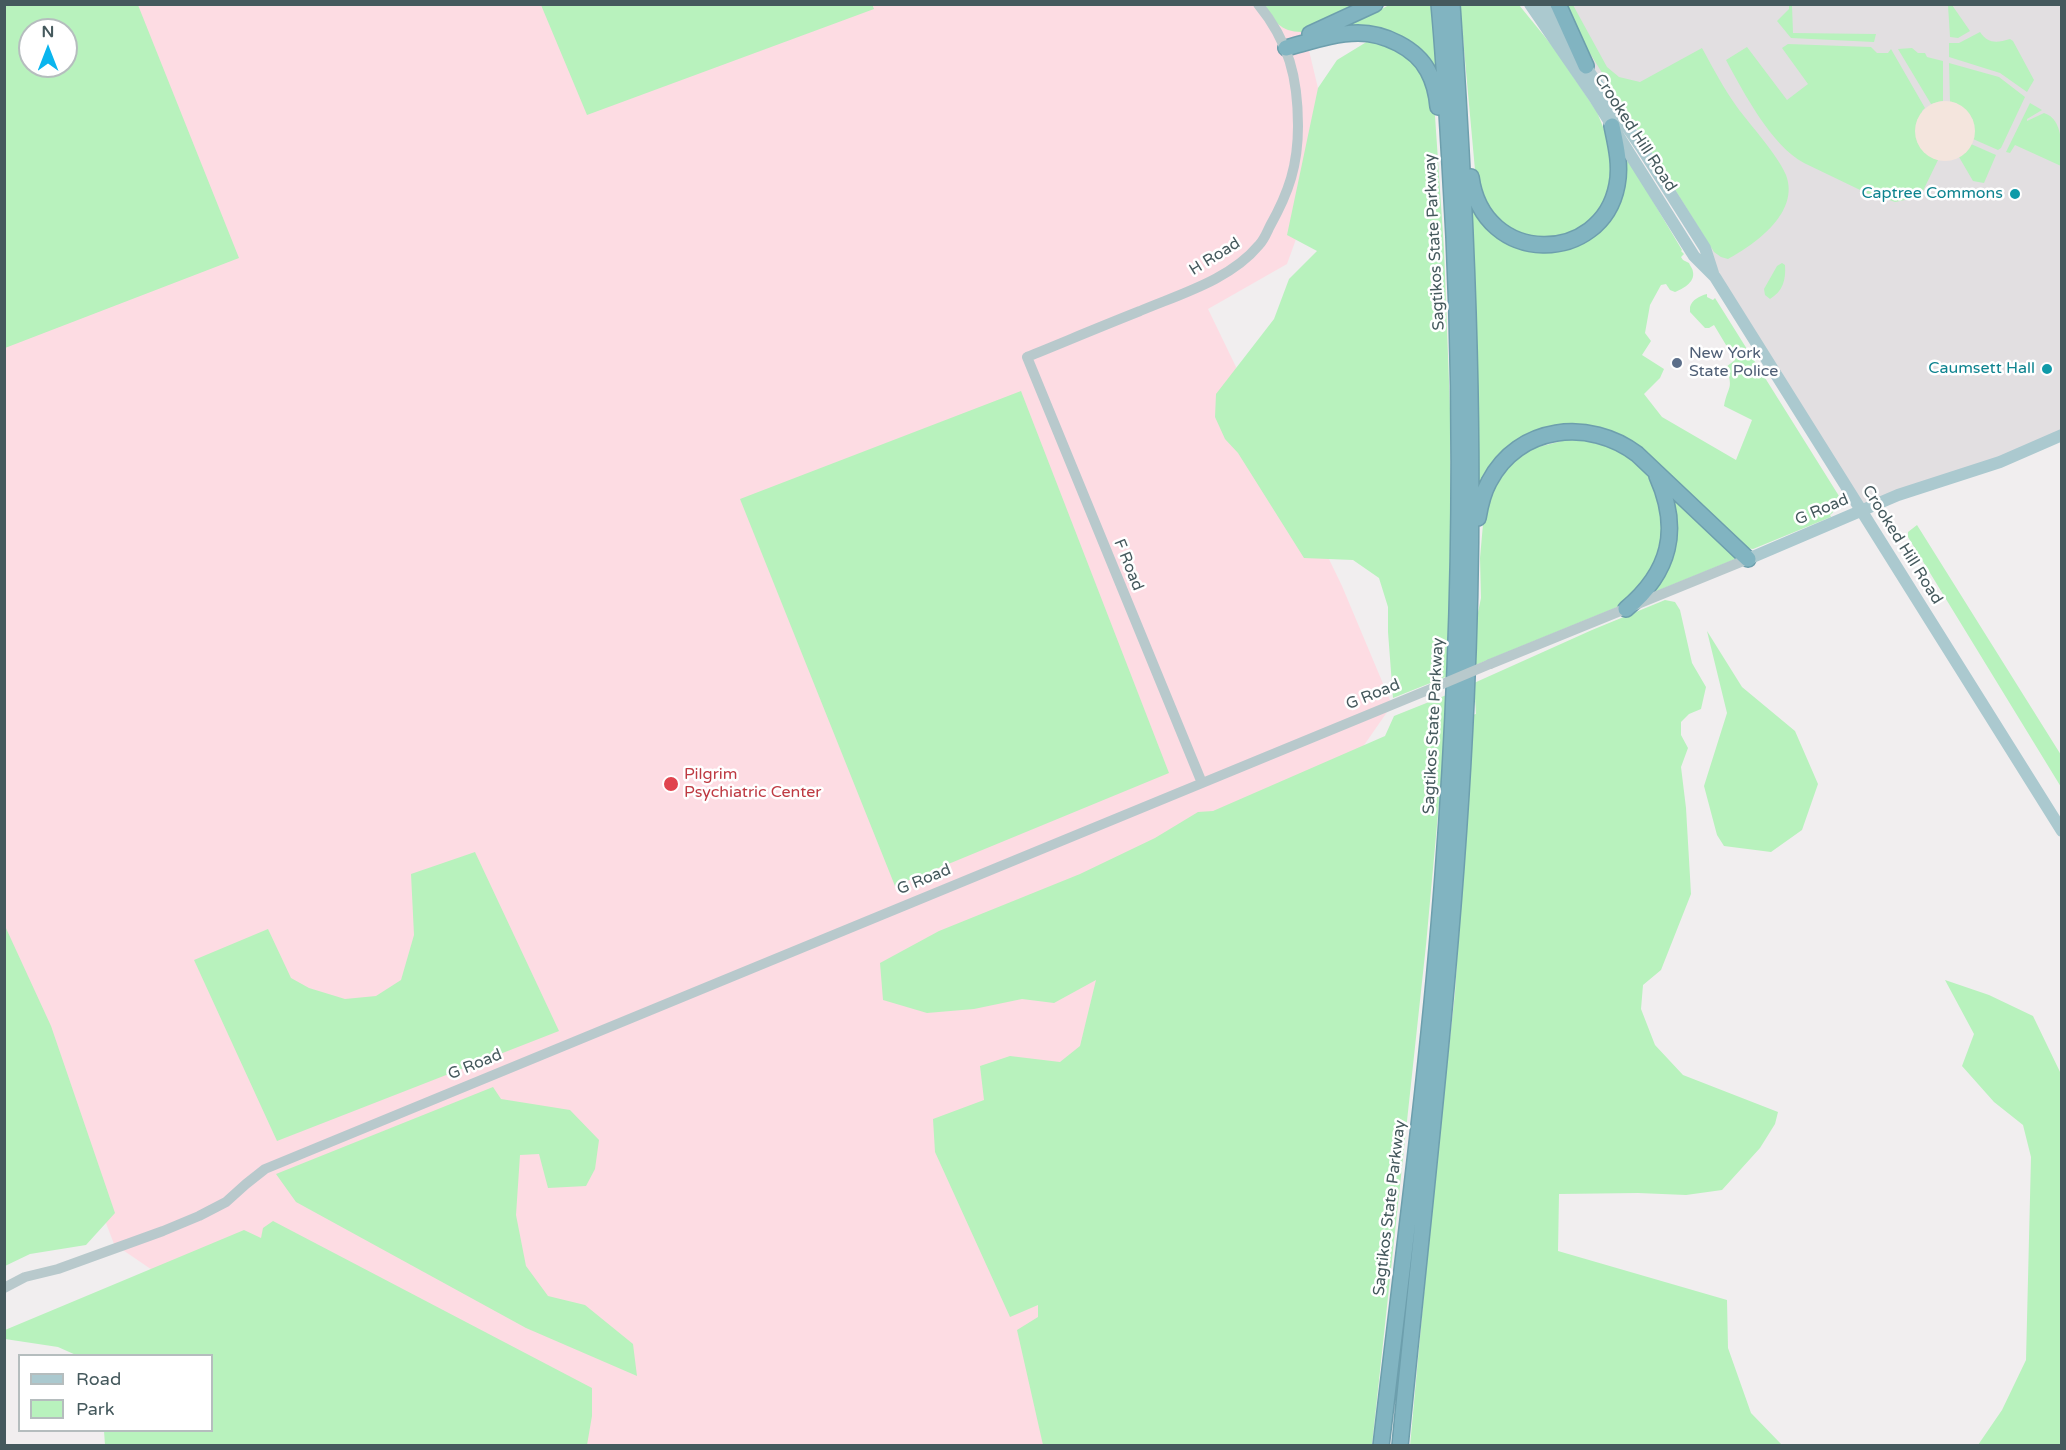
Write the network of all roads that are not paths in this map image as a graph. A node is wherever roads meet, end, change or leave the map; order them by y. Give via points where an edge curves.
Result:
1 (1257, 4) edge
2 (1376, 4) edge
3 (1439, 4) edge
4 (1452, 4) edge
5 (1530, 4) edge
6 (1542, 4) edge
7 (1558, 4) edge
8 (1286, 48) junction
9 (1586, 66) junction
10 (1459, 103) junction
11 (1612, 126) junction
12 (1454, 226) junction
13 (1715, 277) junction
14 (1027, 357) joint
15 (2061, 435) edge
16 (1655, 471) junction
17 (1862, 511) junction
18 (1471, 556) junction
19 (1748, 559) junction
20 (1626, 609) junction
21 (1202, 783) junction
22 (2061, 831) edge
23 (4, 1288) edge
24 (1381, 1446) edge
25 (1400, 1446) edge

1 - 8 street, H Road
2 - 8 highway
3 - 12 highway, Sagtikos State Parkway
4 - 10 highway, Sagtikos State Parkway
5 - 11 main road, Crooked Hill Road
6 - 9 main road, Crooked Hill Road
7 - 9 highway
8 - 12 highway via 1339,34 1375,34 1418,58 1428,70 1438,102
8 - 14 street, H Road via 1297,98 1296,161 1282,206 1260,245 1243,261 1198,287
9 - 13 main road, Crooked Hill Road via 1705,248
10 - 11 highway via 1473,191 1480,208 1499,230 1527,243 1550,245 1571,240 1591,228 1605,213 1618,177
10 - 18 highway, Sagtikos State Parkway via 1469,302
11 - 13 main road, Crooked Hill Road via 1694,256
12 - 24 highway, Sagtikos State Parkway via 1459,512 1450,780 1436,956
13 - 17 main road, Crooked Hill Road
14 - 21 street, F Road
15 - 17 main road, G Road via 2008,459 1914,489
16 - 18 highway via 1628,447 1594,434 1553,433 1529,442 1509,456 1489,480
16 - 19 highway
16 - 20 highway via 1668,507 1668,549 1648,588
17 - 19 main road, G Road
17 - 22 main road, Crooked Hill Road
18 - 25 highway, Sagtikos State Parkway via 1459,832
19 - 20 street, G Road
20 - 21 street, G Road, bridge
21 - 23 street, G Road via 266,1169 226,1202 199,1216

